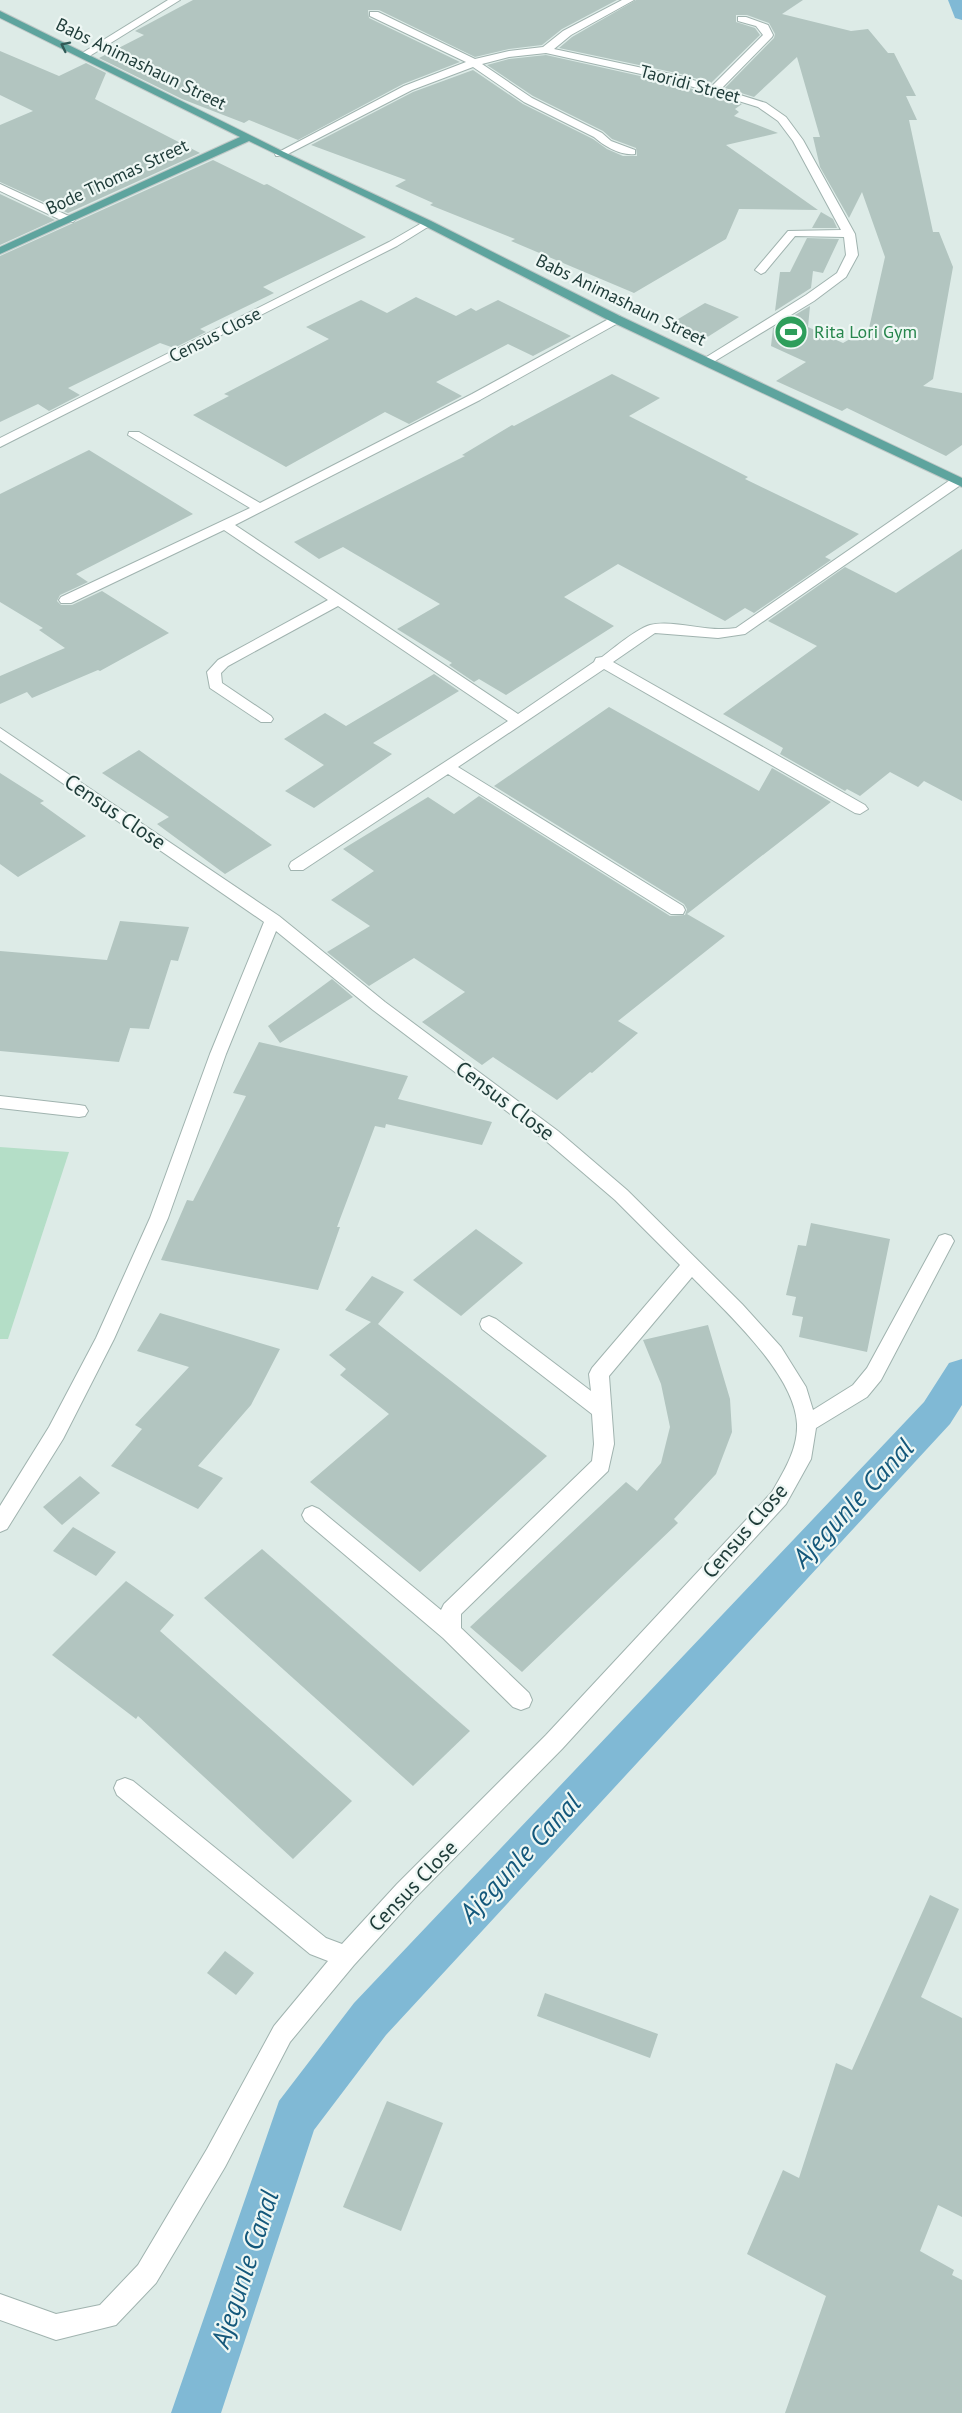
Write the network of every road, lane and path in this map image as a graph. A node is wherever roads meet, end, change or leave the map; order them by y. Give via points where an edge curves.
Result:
1 (175, 0) edge
2 (629, 0) edge
3 (0, 14) edge
4 (374, 14) dead end
5 (742, 19) dead end
6 (0, 27) edge
7 (546, 50) junction
8 (84, 56) junction
9 (471, 63) junction
10 (714, 90) junction
11 (245, 138) junction
12 (631, 152) dead end
13 (280, 154) junction
14 (0, 187) edge
15 (69, 220) junction
16 (427, 223) junction
17 (849, 234) junction
18 (0, 250) edge
19 (761, 270) dead end
20 (616, 319) junction
21 (706, 361) junction
22 (134, 435) dead end
23 (0, 443) edge
24 (960, 482) edge
25 (260, 508) junction
26 (225, 525) junction
27 (66, 600) dead end
28 (337, 601) junction
29 (602, 662) junction
30 (266, 719) dead end
31 (518, 721) junction
32 (0, 734) edge
33 (447, 767) junction
34 (860, 809) dead end
35 (297, 866) dead end
36 (677, 909) dead end
37 (273, 921) junction
38 (0, 1102) edge
39 (79, 1111) dead end
40 (945, 1241) dead end
41 (691, 1265) junction
42 (489, 1324) dead end
43 (602, 1411) junction
44 (807, 1424) junction
45 (312, 1515) dead end
46 (0, 1522) edge
47 (450, 1631) junction
48 (521, 1700) dead end
49 (125, 1788) dead end
50 (346, 1957) junction
51 (0, 2307) edge

1 - 8 street
2 - 7 street via 567,33
8 -> 3 main road, Babs Animashaun Street
4 - 9 street via 462,55
5 - 10 street via 760,24 768,35
6 - 11 main road, Babs Animashaun Street
7 - 9 street, Taoridi Street
7 - 10 street, Taoridi Street
8 - 11 main road, Babs Animashaun Street
9 - 12 street via 528,100
9 - 13 street, Taoridi Street via 401,89
10 - 17 street, Taoridi Street via 762,105 782,119 798,140
11 - 13 main road, Babs Animashaun Street
11 - 15 main road, Bode Thomas Street
13 - 16 main road, Babs Animashaun Street
14 - 15 street
15 - 18 main road, Bode Thomas Street
16 - 20 main road, Babs Animashaun Street
16 - 23 street, Census Close via 393,244
17 - 19 street via 792,233
17 - 21 street via 852,255 842,275
20 - 21 main road, Babs Animashaun Street
20 - 25 street via 476,397
21 - 24 main road, Babs Animashaun Street
22 - 25 street
24 - 29 street via 740,631 723,636 676,628 652,629
25 - 26 street
26 - 27 street
26 - 28 street
28 - 30 street via 223,663 214,672 214,685
28 - 31 street
29 - 31 street
29 - 34 street
31 - 33 street
32 - 37 street, Census Close
33 - 35 street
33 - 36 street
37 - 41 street, Census Close via 585,1162
37 - 46 street via 218,1054 159,1218 105,1339 56,1433
38 - 39 street
40 - 44 street via 874,1374 860,1391
41 - 43 street via 599,1374
41 - 44 street, Census Close via 774,1352 799,1393
42 - 43 street
43 - 47 street via 601,1465 464,1595 451,1610
44 - 50 street, Census Close via 801,1459 779,1498 554,1742
45 - 47 street
47 - 48 street
49 - 50 street via 318,1946
50 - 51 street, Census Close via 282,2034 216,2158 147,2274 107,2316 56,2327

